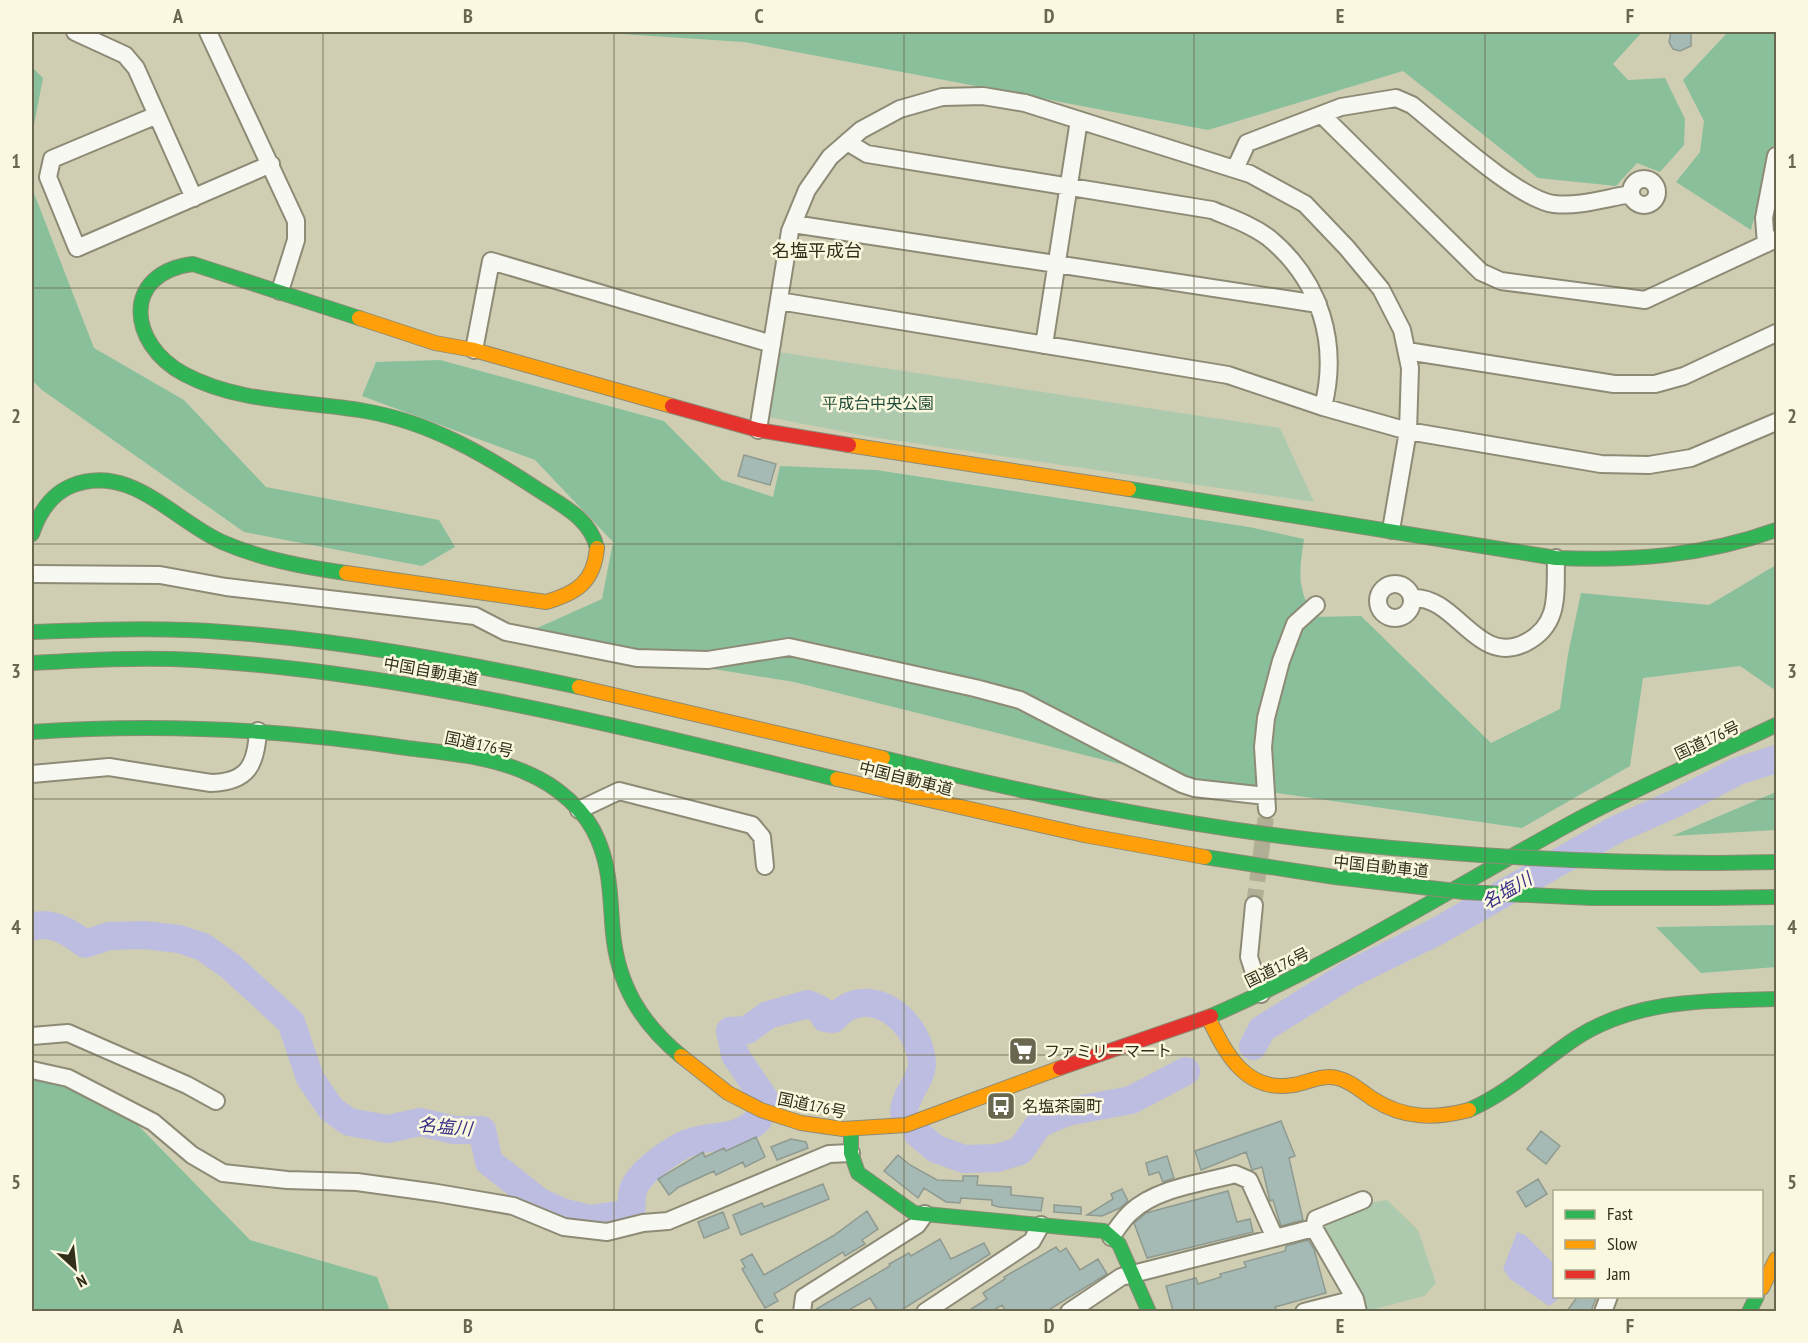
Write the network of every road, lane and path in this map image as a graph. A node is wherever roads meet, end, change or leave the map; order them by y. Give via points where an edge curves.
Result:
1 (75, 32) edge
2 (208, 32) edge
3 (157, 115) junction
4 (1322, 115) junction
5 (1079, 120) junction
6 (847, 142) junction
7 (1776, 156) edge
8 (271, 164) junction
9 (1235, 169) junction
10 (1069, 185) junction
11 (1631, 194) dead end
12 (194, 198) junction
13 (793, 224) junction
14 (1771, 242) edge
15 (1056, 266) junction
16 (280, 291) junction
17 (778, 301) junction
18 (1318, 304) junction
19 (1776, 333) edge
20 (772, 344) junction
21 (1044, 345) junction
22 (474, 350) junction
23 (1407, 351) junction
24 (1323, 407) junction
25 (1776, 422) edge
26 (758, 430) junction
27 (1408, 431) junction
28 (1391, 530) junction
29 (1776, 530) edge
30 (32, 534) edge
31 (1556, 558) junction
32 (32, 574) edge
33 (1412, 598) dead end
34 (1316, 605) dead end
35 (32, 632) edge
36 (32, 663) edge
37 (1776, 725) edge
38 (258, 731) junction
39 (32, 732) edge
40 (32, 774) edge
41 (579, 810) junction
42 (1776, 862) edge
43 (765, 866) dead end
44 (1776, 897) edge
45 (1254, 905) tunnel mouth
46 (1261, 994) junction
47 (1776, 999) edge
48 (1208, 1017) junction
49 (32, 1036) edge
50 (32, 1070) edge
51 (216, 1101) dead end
52 (851, 1130) junction
53 (851, 1154) junction
54 (1363, 1200) dead end
55 (925, 1214) junction
56 (1041, 1225) junction
57 (1314, 1228) junction
58 (1111, 1238) junction
59 (1275, 1238) junction
60 (1776, 1259) edge
61 (1132, 1275) junction
62 (1763, 1284) edge
63 (1356, 1305) edge
64 (802, 1311) edge
65 (925, 1311) edge
66 (1069, 1311) edge
67 (1149, 1311) edge
68 (1304, 1311) edge

1 - 3 street via 125,56 136,68
2 - 8 street
3 - 12 street
3 - 12 street via 52,159 48,177 77,248
4 - 9 street via 1247,143
4 - 11 street via 1341,107 1396,98 1412,105 1525,195 1553,204
4 - 14 street via 1482,272 1501,281 1645,300
5 - 6 street via 1024,103 983,96 942,97 900,109
5 - 9 street
5 - 10 street
6 - 10 street via 867,154
6 - 13 street via 830,157 807,190
7 - 14 street via 1764,218
8 - 12 street
8 - 16 street via 296,221 296,240
9 - 23 street via 1305,204 1347,248 1381,289 1402,330
10 - 15 street
10 - 18 street via 1212,210 1242,222 1287,256
13 - 15 street
13 - 17 street
15 - 18 street
15 - 21 street
16 - 22 main road via 435,343
16 - 30 main road via 194,264 171,267 152,280 142,299 140,322 146,344 193,379 229,392 390,416 445,434 478,451 583,518 594,536 597,555 593,574 584,588 546,603 304,568 253,555 202,534 135,489 108,479 86,481 53,497 36,515
17 - 20 street
17 - 21 street
18 - 24 street via 1330,354 1330,380
19 - 23 street via 1684,376 1655,384 1614,384
20 - 22 street via 491,261
20 - 26 street
21 - 24 street via 1228,375
22 - 26 main road
23 - 27 street
24 - 27 street
25 - 27 street via 1691,458 1649,465 1601,464
26 - 28 main road
27 - 28 street
28 - 31 main road
29 - 31 main road via 1748,542 1695,554 1641,560
31 - 33 street via 1553,616 1538,636 1521,645 1500,648 1486,644 1436,604 1422,597
32 - 34 street via 160,575 226,587 475,616 506,632 637,658 708,660 789,646 1020,700 1182,784 1267,802 1263,747 1269,706 1295,624
35 - 42 main road, 中国自動車道, bridge via 128,628 229,632 376,647 560,681 996,784 1225,830 1475,857 1597,863
36 - 44 main road, 中国自動車道, bridge via 128,659 239,663 373,677 600,723 993,817 1228,864 1464,892 1592,898
37 - 46 main road, 国道176号 via 1576,820 1388,928
38 - 39 main road, 国道176号 via 100,725
38 - 40 street via 257,751 249,768 240,778 227,783 109,767
38 - 41 main road, 国道176号 via 469,756 538,778
41 - 43 street via 619,791 752,825 762,837
41 - 52 main road, 国道176号 via 605,853 616,958 626,989 645,1022 669,1047 743,1102 795,1120
45 - 46 street via 1249,957
46 - 48 main road, 国道176号
47 - 48 main road via 1665,1003 1641,1008 1576,1038 1481,1106 1447,1116 1425,1116 1389,1108 1345,1080 1313,1080 1287,1086 1253,1079 1228,1059
48 - 52 main road, 国道176号 via 906,1125
49 - 51 street via 68,1033
50 - 53 street via 68,1078 153,1122 192,1155 223,1173 357,1182 437,1193 513,1206 564,1227 607,1232 668,1221 829,1154
52 - 53 main road
53 - 55 main road via 858,1173 914,1212
54 - 57 street via 1316,1219
55 - 56 main road
55 - 64 street via 917,1225 804,1297
56 - 58 main road via 1104,1231
56 - 65 street via 1032,1241
57 - 59 street
57 - 63 street
58 - 59 street via 1131,1211 1158,1196 1235,1174 1249,1180
58 - 61 main road via 1119,1244
59 - 61 street
60 - 62 main road
61 - 66 street via 1121,1277
61 - 67 main road
63 - 68 street

